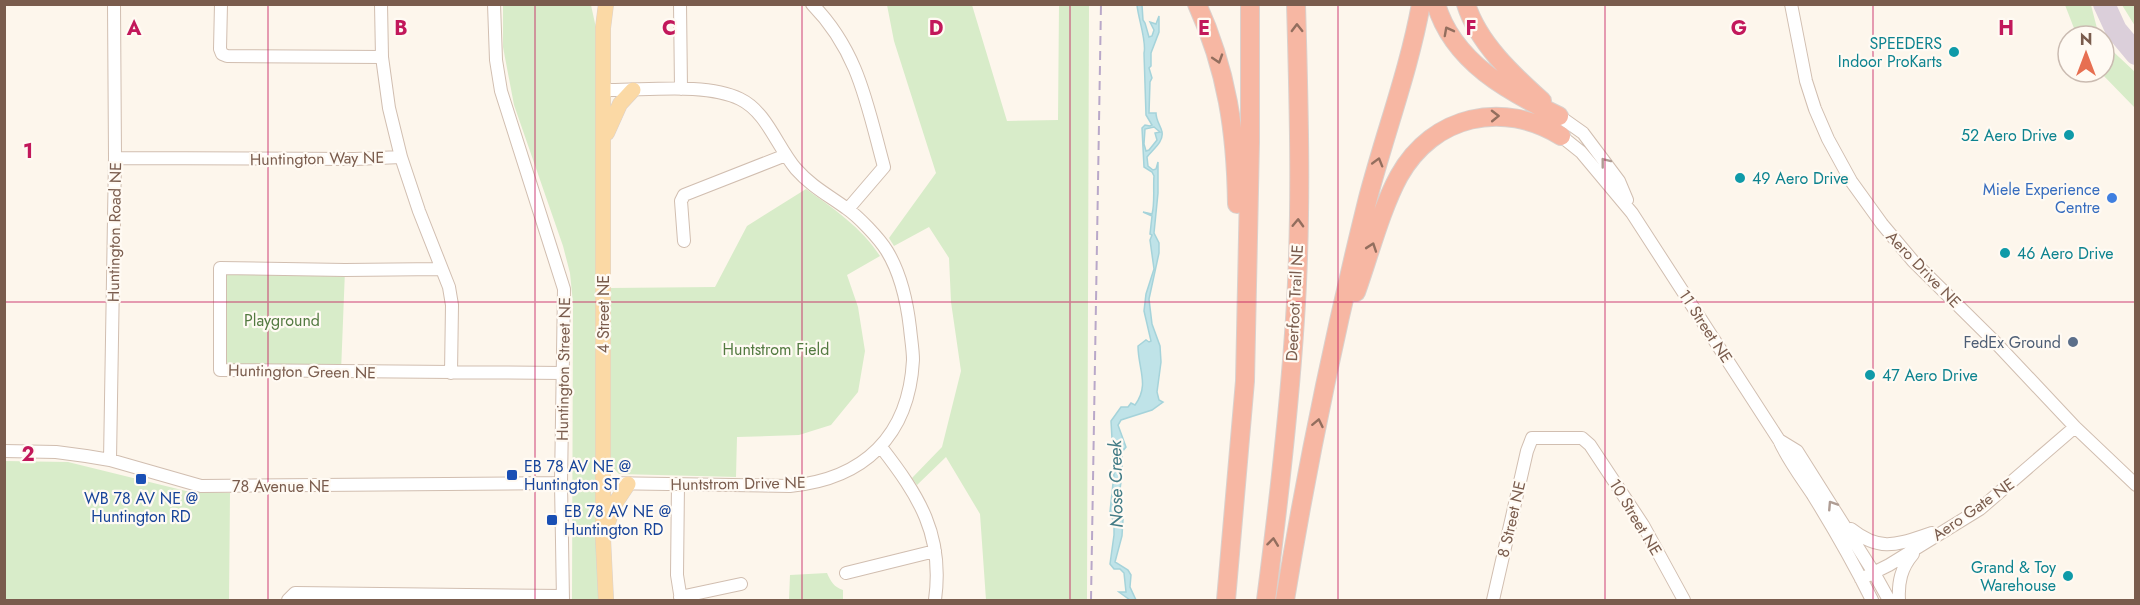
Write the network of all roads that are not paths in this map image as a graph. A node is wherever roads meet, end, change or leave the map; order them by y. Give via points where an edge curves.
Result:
1 (114, 4) edge
2 (221, 4) edge
3 (381, 4) edge
4 (494, 4) edge
5 (597, 4) edge
6 (606, 4) edge
7 (680, 4) edge
8 (1197, 4) edge
9 (1250, 4) edge
10 (1296, 4) edge
11 (1421, 4) edge
12 (1436, 4) edge
13 (1466, 4) edge
14 (1791, 4) edge
15 (819, 7) edge
16 (603, 28) junction
17 (382, 57) junction
18 (681, 89) junction
19 (604, 90) junction
20 (633, 90) junction
21 (1559, 116) junction
22 (1561, 136) joint
23 (603, 141) junction
24 (786, 155) junction
25 (401, 157) junction
26 (115, 158) junction
27 (848, 209) junction
28 (1632, 213) junction
29 (684, 241) dead end
30 (441, 268) junction
31 (451, 373) junction
32 (563, 373) junction
33 (1326, 382) junction
34 (2075, 427) junction
35 (1532, 438) joint
36 (1779, 440) junction
37 (881, 447) junction
38 (4, 451) edge
39 (110, 460) junction
40 (561, 483) junction
41 (604, 483) junction
42 (628, 484) junction
43 (678, 484) junction
44 (2136, 485) edge
45 (1958, 523) junction
46 (1844, 524) junction
47 (603, 539) junction
48 (1920, 546) junction
49 (935, 551) junction
50 (1231, 553) junction
51 (846, 573) dead end
52 (1874, 573) junction
53 (1861, 579) junction
54 (741, 584) dead end
55 (563, 598) edge
56 (680, 599) edge
57 (288, 600) edge
58 (606, 600) edge
59 (935, 600) edge
60 (1226, 600) edge
61 (1266, 600) edge
62 (1285, 600) edge
63 (1493, 600) edge
64 (1684, 600) edge
65 (1872, 600) edge
66 (1889, 600) edge
67 (1899, 600) edge

1 - 26 street, Huntington Road NE
2 - 17 street via 220,49 227,56
3 - 17 street
4 - 32 street, Huntington Street NE via 501,91 564,289
5 - 16 main road, 4 Street NE
6 - 16 main road, 4 Street NE
7 - 18 street
8 -> 50 highway via 1224,78 1234,146 1237,213 1227,516
9 - 50 highway via 1245,381
61 -> 10 highway, Deerfoot Trail NE via 1295,319 1300,159
33 -> 11 highway via 1366,208
21 -> 12 highway via 1522,99 1474,65 1451,38
13 - 21 highway via 1479,33 1495,53
14 - 34 street, Aero Drive NE via 1815,109 1851,181 1913,261
15 - 27 street via 849,53 884,166
16 - 19 main road, 4 Street NE
17 - 25 street
18 - 20 street, Huntstrom Drive NE
18 - 24 street, Huntstrom Drive NE via 738,98 756,109
19 - 20 street, Huntstrom Drive NE
19 - 23 main road, 4 Street NE
20 - 23 main road via 620,104
28 -> 21 street, 11 Street NE via 1619,181 1583,133
22 - 28 street, 11 Street NE via 1581,152
33 -> 22 highway via 1390,198 1416,152 1446,129 1492,116 1521,118
23 - 41 main road, 4 Street NE
24 - 27 street, Huntstrom Drive NE via 818,190
24 - 29 street via 684,195
25 - 26 street, Huntington Way NE
25 - 30 street, Huntington Way NE
26 - 39 street, Huntington Road NE
27 - 37 street, Huntstrom Drive NE via 885,247 901,280 908,316 913,357 910,385 893,430
28 - 36 street, 11 Street NE
30 - 31 street, Huntington Way NE via 452,305
30 - 31 street, Huntington Green NE via 220,268 220,370
31 - 32 street, Huntington Green NE
32 - 40 street, Huntington Street NE
62 -> 33 highway
34 - 44 street, Aero Drive NE
34 - 45 street, Aero Gate NE via 2006,488
35 - 63 street, 8 Street NE
35 - 64 street, 10 Street NE via 1582,438 1590,445 1643,525
46 -> 36 street, 11 Street NE via 1797,451
36 - 53 street, 11 Street NE
37 - 43 street, Huntstrom Drive NE via 854,467 811,484
37 - 49 street via 919,502
38 - 39 street, 78 Avenue NE via 56,452
39 - 40 street, 78 Avenue NE via 201,486
40 - 55 street, Huntington Street NE
41 - 42 street, Huntstrom Drive NE
41 - 47 main road, 4 Street NE
42 - 43 street, Huntstrom Drive NE
42 - 47 main road via 614,505
43 - 56 street
45 - 46 street via 1901,543 1879,545
45 - 48 street, Aero Gate NE
46 - 52 street, 11 Street NE
47 - 58 main road, 4 Street NE
48 - 52 street, Aero Gate NE
48 - 67 street via 1905,564
49 - 51 street
49 - 59 street
50 - 60 highway
52 - 53 street, Aero Gate NE
52 - 66 street, 11 Street NE
53 - 65 street, 11 Street NE
54 - 56 street
55 - 57 street via 295,593

